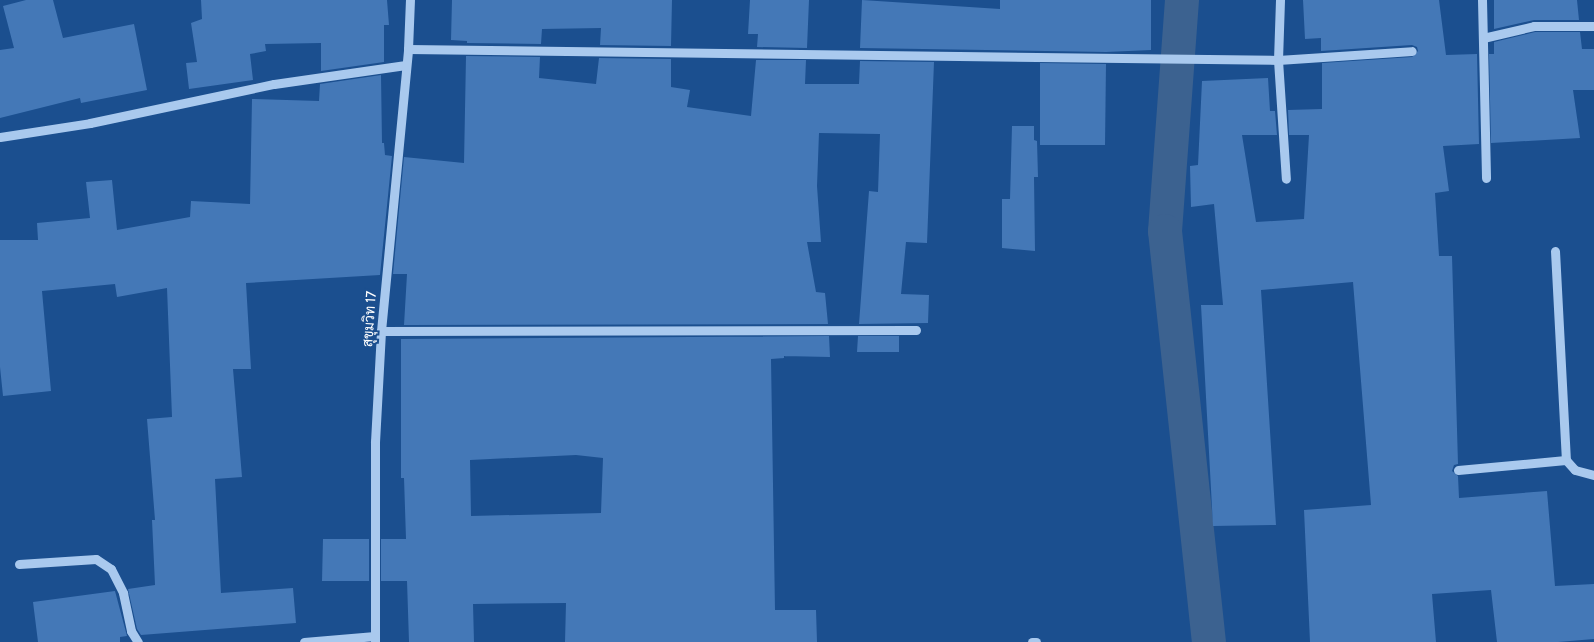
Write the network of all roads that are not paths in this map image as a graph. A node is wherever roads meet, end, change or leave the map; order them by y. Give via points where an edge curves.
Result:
1 (410, 0) edge
2 (1280, 0) edge
3 (1482, 0) edge
4 (1594, 26) edge
5 (1483, 38) junction
6 (408, 49) junction
7 (1412, 51) dead end
8 (1278, 60) junction
9 (406, 65) junction
10 (0, 137) edge
11 (1486, 178) dead end
12 (1286, 179) dead end
13 (1555, 251) dead end
14 (916, 330) dead end
15 (381, 331) junction
16 (1566, 460) junction
17 (1458, 470) dead end
18 (1594, 475) edge
19 (19, 564) dead end
20 (375, 639) edge
21 (138, 642) edge
22 (304, 642) edge

1 - 6 street, สุขุมวิท 17
2 - 8 street
3 - 5 street
4 - 5 street via 1534,26
5 - 11 street
6 - 8 street
6 - 9 street, สุขุมวิท 17
7 - 8 street
8 - 12 street
9 - 10 street via 274,84 90,123
9 - 15 street, สุขุมวิท 17
13 - 16 street
14 - 15 street
15 - 20 street, สุขุมวิท 17 via 376,442
16 - 17 street
16 - 18 street via 1576,470
19 - 21 street via 96,559 111,569 123,593 131,631
20 - 22 street

